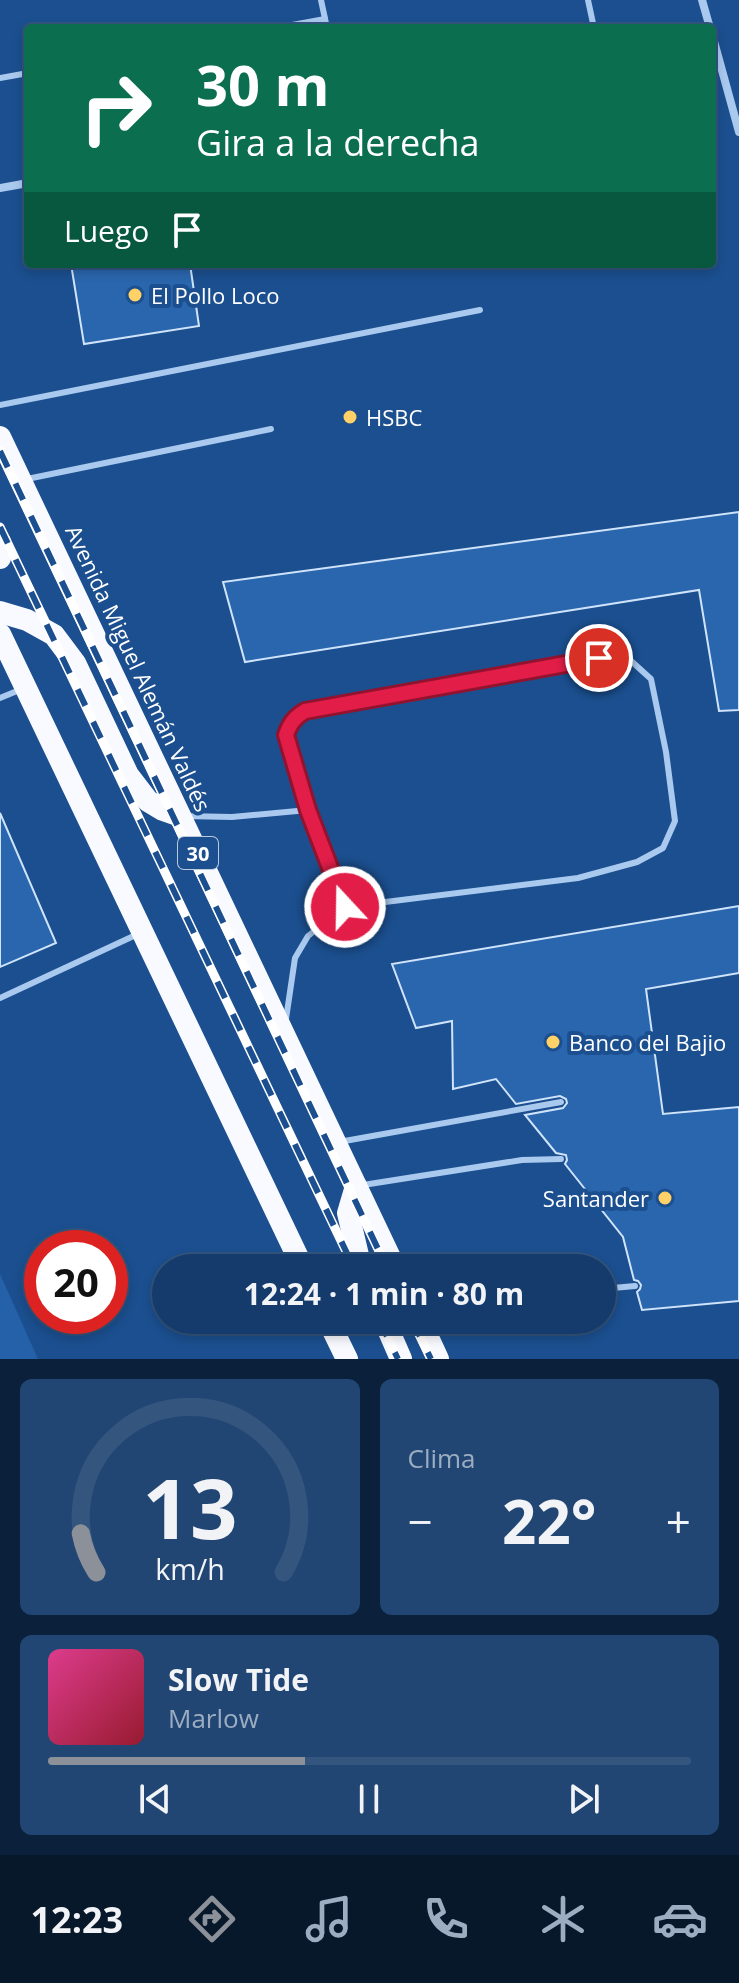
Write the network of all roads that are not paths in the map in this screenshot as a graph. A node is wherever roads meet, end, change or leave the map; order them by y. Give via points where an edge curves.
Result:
1 (321, 0) edge
2 (588, 0) edge
3 (702, 0) edge
4 (325, 19) junction
5 (298, 24) edge
6 (326, 24) edge
7 (593, 24) edge
8 (709, 24) edge
9 (717, 66) edge
10 (24, 74) edge
11 (0, 78) edge
12 (739, 132) edge
13 (24, 184) edge
14 (0, 188) edge
15 (480, 310) dead end
16 (0, 405) edge
17 (271, 429) dead end
18 (0, 437) edge
19 (20, 480) junction
20 (0, 542) edge
21 (0, 558) edge
22 (0, 612) edge
23 (0, 634) edge
24 (25, 687) junction
25 (0, 698) edge
26 (308, 810) junction
27 (180, 816) junction
28 (345, 907) junction
29 (142, 932) junction
30 (0, 998) edge
31 (284, 1035) junction
32 (561, 1102) dead end
33 (335, 1143) junction
34 (561, 1159) dead end
35 (356, 1186) junction
36 (296, 1254) edge
37 (358, 1254) edge
38 (388, 1254) edge
39 (635, 1286) dead end
40 (616, 1288) edge
41 (335, 1334) edge
42 (390, 1334) edge
43 (426, 1334) edge
44 (347, 1359) edge
45 (401, 1359) edge
46 (438, 1359) edge

1 - 4 lane
2 - 7 lane
3 - 8 street
4 - 5 lane
4 - 6 lane
9 - 12 street
10 - 11 lane
13 - 14 street
15 - 16 lane
17 - 19 lane
18 - 19 highway, Avenida Miguel Alemán Valdés / 30
19 - 27 highway, Avenida Miguel Alemán Valdés / 30
20 - 21 highway
22 - 27 highway via 54,635 75,663 128,775 148,801
23 - 24 highway
24 - 25 lane
24 - 29 highway
26 - 27 lane
26 - 28 lane
26 - 28 lane via 286,735 295,717 305,711 599,658 629,659 651,679 675,821 663,848 637,862 578,878
27 - 31 highway, Avenida Miguel Alemán Valdés / 30
28 - 31 lane via 308,936 295,958
29 - 30 lane
29 - 36 highway
31 - 33 highway, Avenida Miguel Alemán Valdés / 30
32 - 33 lane
33 - 35 highway, Avenida Miguel Alemán Valdés / 30
34 - 35 lane via 522,1160
35 - 37 highway via 348,1213
35 - 38 highway, Avenida Miguel Alemán Valdés / 30
39 - 40 lane
41 - 44 highway
42 - 45 highway
43 - 46 highway

